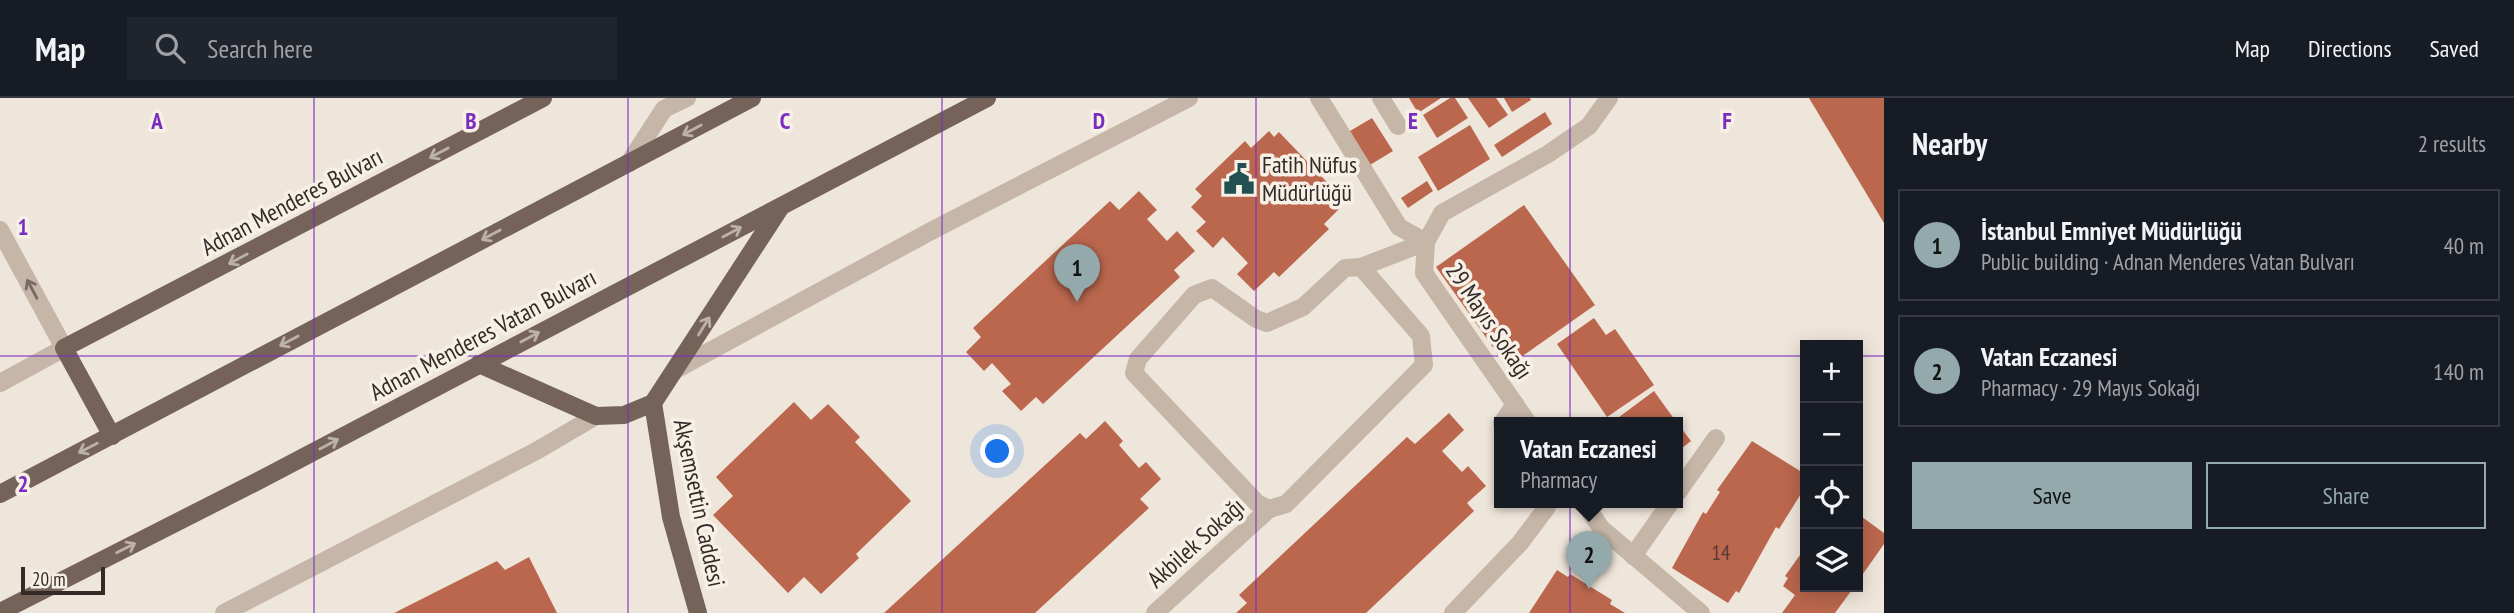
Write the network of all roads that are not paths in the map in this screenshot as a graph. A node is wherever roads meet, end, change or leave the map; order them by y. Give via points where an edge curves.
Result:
1 (542, 98) edge
2 (687, 98) edge
3 (752, 98) edge
4 (987, 98) edge
5 (1189, 98) edge
6 (1319, 98) edge
7 (1381, 98) edge
8 (1611, 99) edge
9 (1398, 126) dead end
10 (629, 163) junction
11 (781, 206) junction
12 (0, 230) edge
13 (1426, 242) junction
14 (1361, 267) junction
15 (64, 348) junction
16 (479, 364) junction
17 (677, 369) junction
18 (0, 383) edge
19 (653, 403) junction
20 (1515, 404) junction
21 (596, 416) junction
22 (1506, 417) edge
23 (1524, 417) edge
24 (112, 436) junction
25 (1716, 438) dead end
26 (1683, 485) edge
27 (0, 494) edge
28 (1547, 508) edge
29 (1587, 508) edge
30 (1667, 508) edge
31 (1269, 509) junction
32 (1633, 556) junction
33 (0, 612) edge
34 (224, 613) edge
35 (698, 613) edge
36 (1155, 613) edge
37 (1453, 613) edge
38 (1701, 613) edge

1 -> 15 main road, Adnan Menderes Bulvarı
2 - 10 street via 664,109
3 -> 10 main road
4 - 11 main road, Adnan Menderes Vatan Bulvarı
5 - 17 street
6 - 13 street via 1399,227
7 - 9 street
8 - 13 street via 1589,127 1569,141 1442,213
10 -> 24 main road
16 -> 11 main road, Adnan Menderes Vatan Bulvarı
17 -> 11 main road
15 -> 12 street
13 - 14 street
13 - 20 street, 29 Mayıs Sokağı via 1424,273
14 - 31 street, Akbilek Sokağı via 1421,336 1424,365 1286,504
14 - 31 street via 1345,268 1303,307 1267,323 1212,288 1194,295 1138,359 1134,373 1257,503
15 - 18 street
15 - 24 main road
16 - 21 main road
33 -> 16 main road, Adnan Menderes Vatan Bulvarı
17 - 19 main road
19 - 21 main road via 624,415
19 - 35 main road, Akşemsettin Caddesi via 671,517
20 - 22 street
20 - 23 street, 29 Mayıs Sokağı
21 - 34 street
24 -> 27 main road
25 - 26 street
28 - 37 street
29 - 32 street via 1601,528
30 - 32 street
31 - 36 street, Akbilek Sokağı
32 - 38 street

